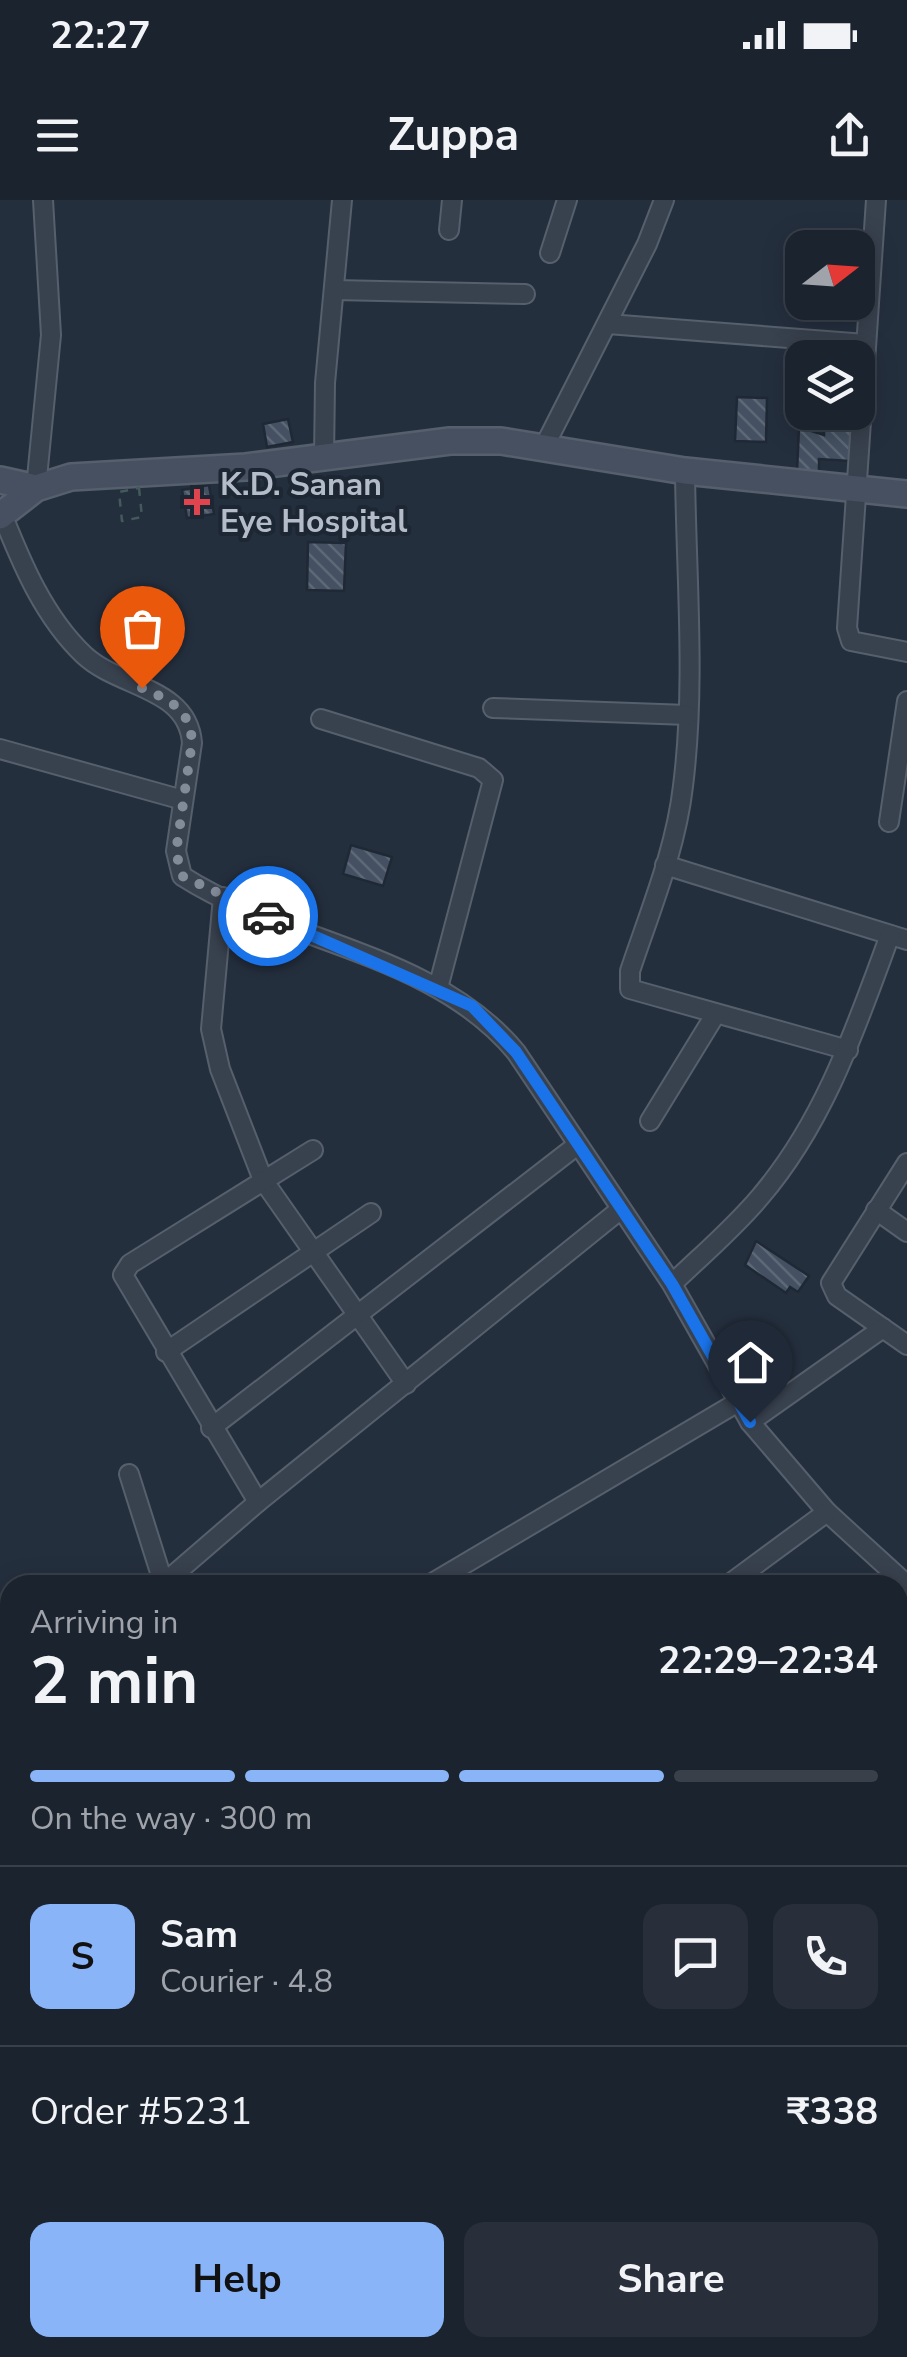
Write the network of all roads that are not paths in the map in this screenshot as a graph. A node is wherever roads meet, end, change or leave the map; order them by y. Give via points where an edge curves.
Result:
1 (43, 200) edge
2 (342, 200) edge
3 (452, 200) edge
4 (568, 200) edge
5 (664, 200) edge
6 (876, 200) edge
7 (449, 230) dead end
8 (550, 252) dead end
9 (334, 290) junction
10 (526, 294) dead end
11 (608, 324) junction
12 (814, 340) edge
13 (866, 340) edge
14 (861, 430) edge
15 (544, 447) junction
16 (324, 458) junction
17 (685, 471) junction
18 (0, 480) edge
19 (36, 488) junction
20 (858, 490) junction
21 (907, 494) edge
22 (1, 515) edge
23 (907, 652) edge
24 (907, 701) edge
25 (493, 708) dead end
26 (688, 714) junction
27 (321, 720) dead end
28 (0, 749) edge
29 (183, 800) junction
30 (889, 822) dead end
31 (665, 864) junction
32 (223, 897) junction
33 (898, 938) edge
34 (438, 988) junction
35 (714, 1015) junction
36 (848, 1050) junction
37 (650, 1120) dead end
38 (576, 1146) junction
39 (313, 1150) dead end
40 (907, 1164) edge
41 (263, 1180) junction
42 (622, 1209) junction
43 (876, 1210) junction
44 (371, 1213) dead end
45 (907, 1232) edge
46 (311, 1254) junction
47 (672, 1284) junction
48 (357, 1318) junction
49 (883, 1328) junction
50 (907, 1345) edge
51 (166, 1352) junction
52 (406, 1384) junction
53 (738, 1402) junction
54 (750, 1422) junction
55 (212, 1428) junction
56 (129, 1474) dead end
57 (258, 1502) junction
58 (827, 1512) junction
59 (160, 1575) edge
60 (173, 1575) edge
61 (446, 1575) edge
62 (742, 1575) edge
63 (896, 1575) edge

1 - 19 street via 50,335
2 - 9 street
3 - 7 street
4 - 8 street
5 - 11 street
6 - 13 street
9 - 10 street
9 - 16 street
11 - 12 street
11 - 15 street
14 - 20 street
15 - 16 street via 450,441
15 - 17 street
16 - 19 street via 71,478
17 - 20 street
17 - 26 street
18 - 19 street
19 - 22 street
20 - 21 street
20 - 23 street via 848,635 859,645
22 - 29 street via 35,589 66,636 101,669 184,712 192,742
24 - 30 street
25 - 26 street
26 - 31 street via 683,787
27 - 34 street via 479,768 492,780
28 - 29 street
29 - 32 street via 176,865 182,876
31 - 33 street
31 - 35 street via 630,989
32 - 34 street
32 - 41 street via 214,1047
33 - 36 street
34 - 38 street via 490,1020
35 - 36 street
35 - 37 street
36 - 47 street via 761,1196
38 - 42 street
38 - 48 street
39 - 41 street
40 - 43 street
41 - 46 street
41 - 51 street via 124,1269
42 - 47 street
42 - 52 street
43 - 45 street
43 - 49 street via 831,1283 837,1296
44 - 46 street
46 - 48 street
46 - 51 street
47 - 53 street
48 - 52 street
48 - 55 street
49 - 50 street
49 - 54 street
51 - 55 street
52 - 57 street
53 - 54 street
53 - 61 street
54 - 58 street
55 - 57 street
56 - 59 street
57 - 60 street
58 - 62 street
58 - 63 street

